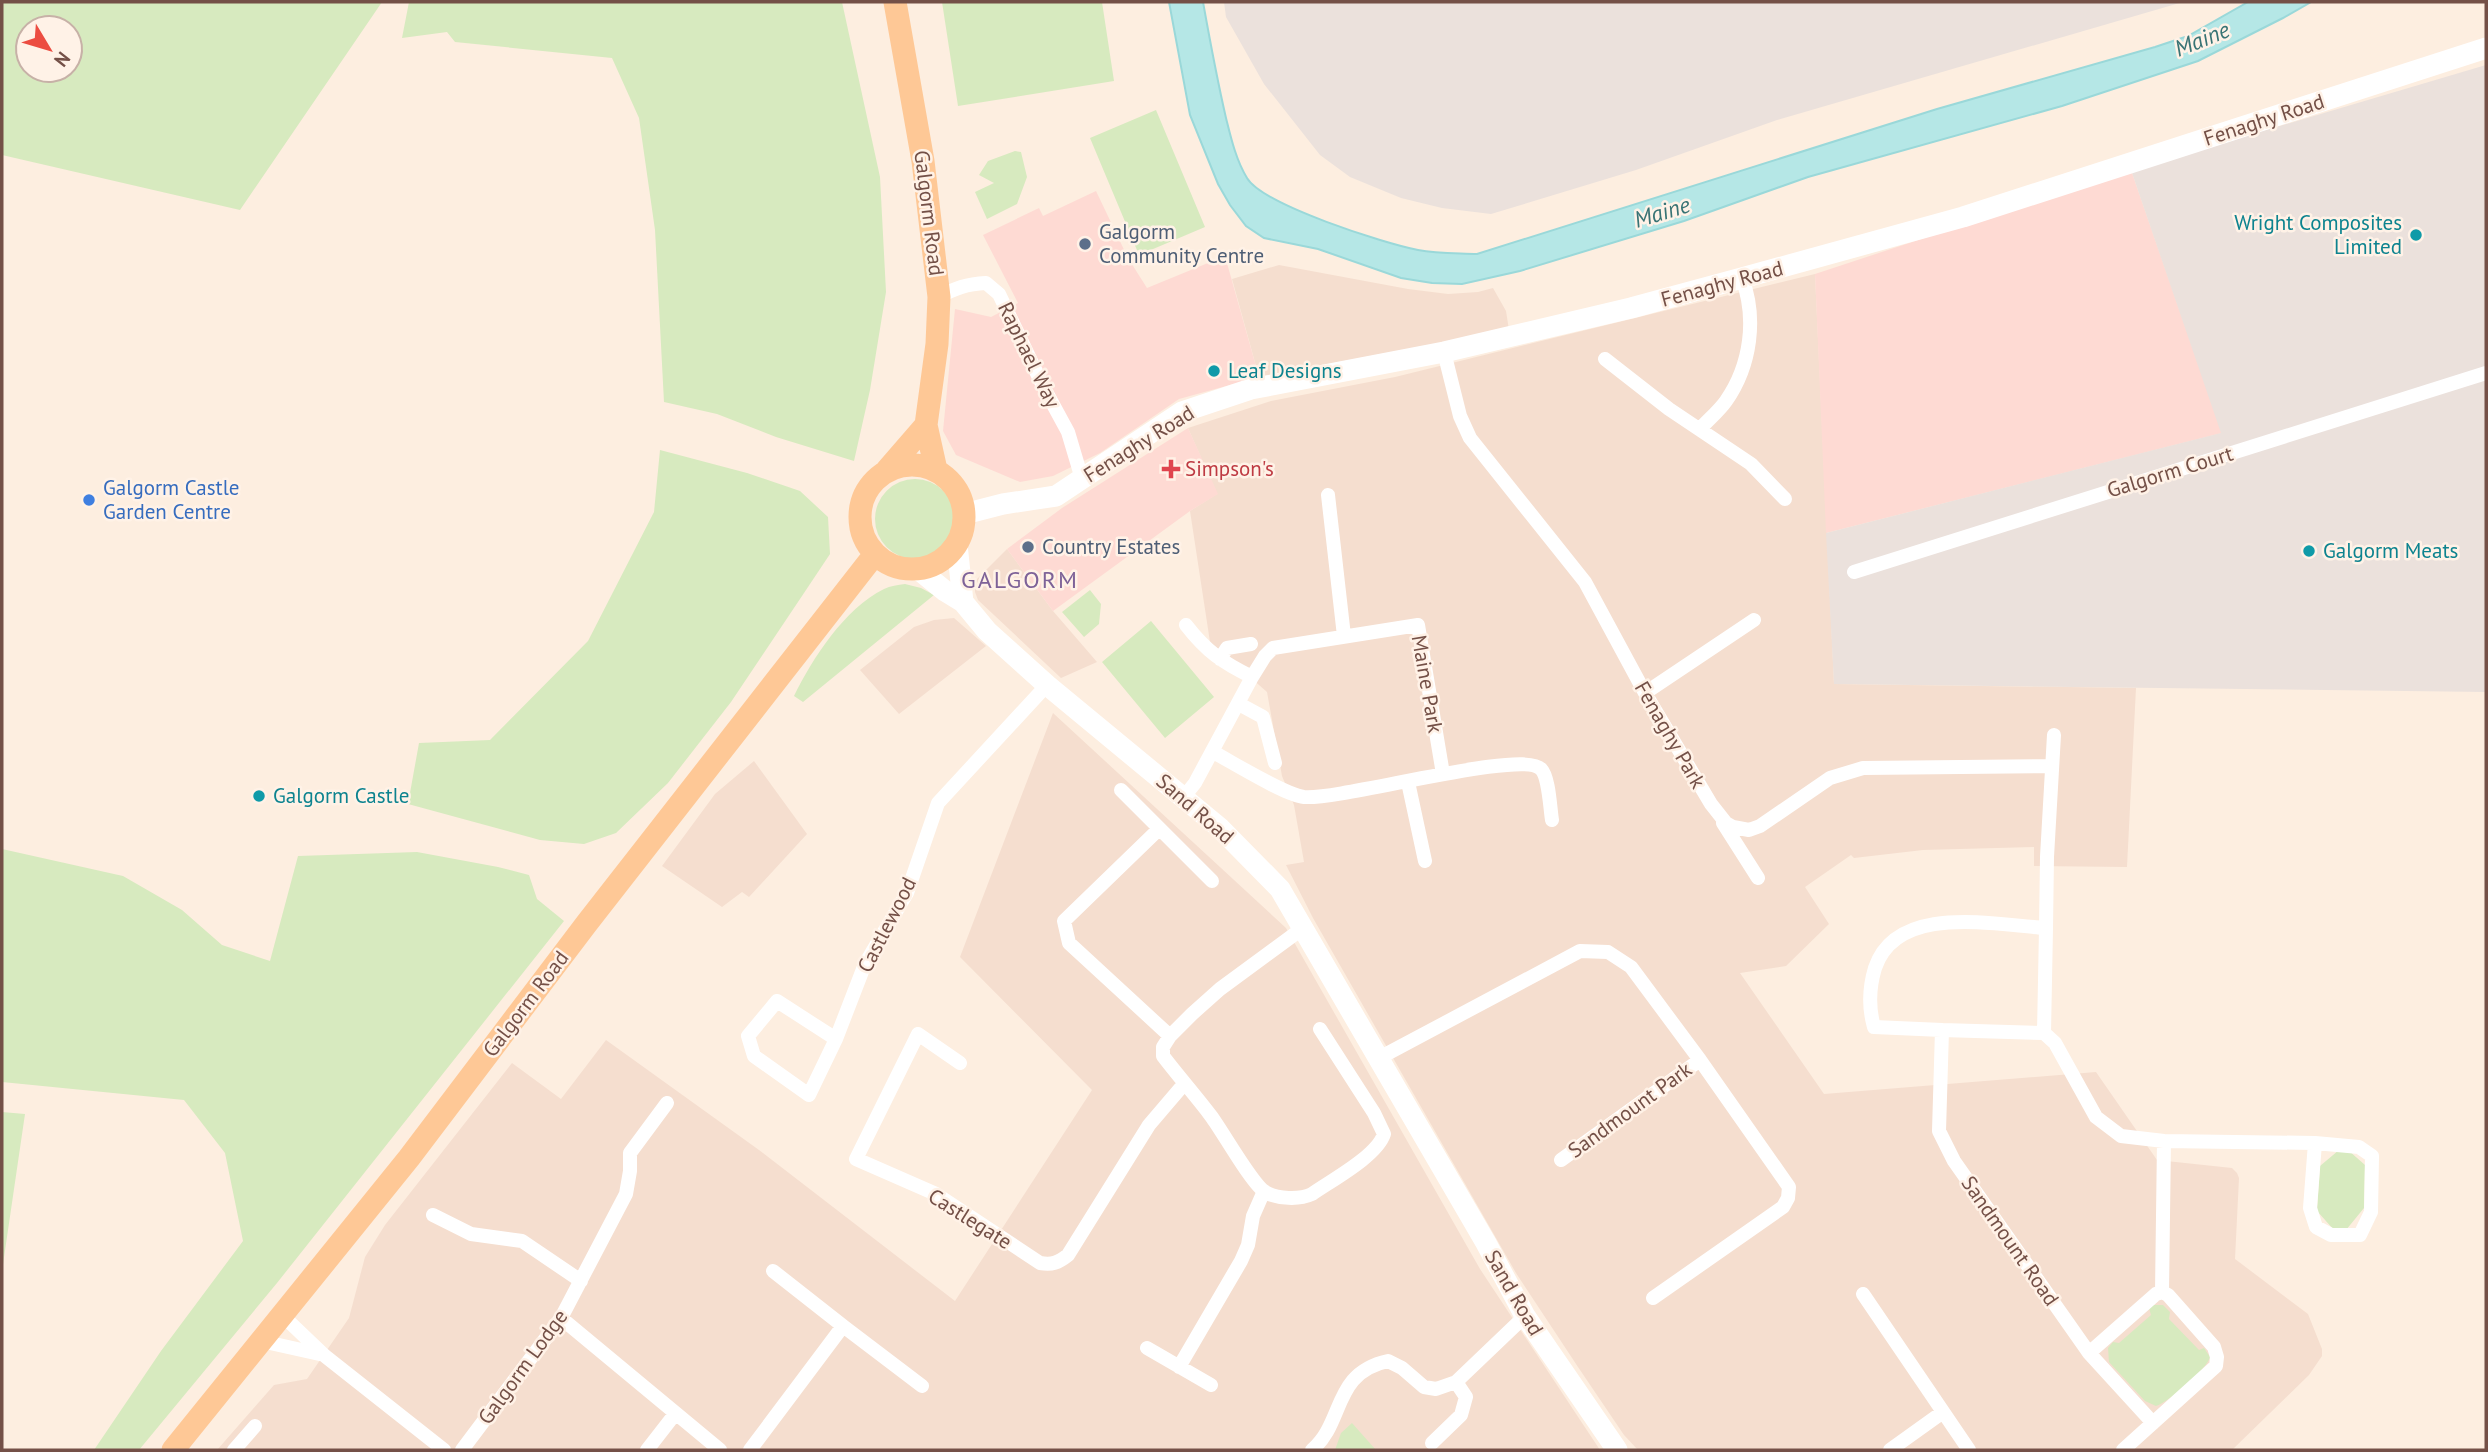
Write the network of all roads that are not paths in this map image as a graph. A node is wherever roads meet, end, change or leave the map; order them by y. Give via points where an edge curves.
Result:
1 (895, 2) edge
2 (2486, 48) edge
3 (1742, 278) junction
4 (939, 297) junction
5 (1444, 352) junction
6 (1605, 359) dead end
7 (2486, 373) edge
8 (926, 425) junction
9 (1700, 429) junction
10 (887, 470) junction
11 (936, 470) junction
12 (1083, 479) junction
13 (1328, 495) dead end
14 (1785, 499) dead end
15 (964, 514) junction
16 (957, 544) junction
17 (874, 554) junction
18 (918, 569) junction
19 (1854, 572) dead end
20 (963, 602) junction
21 (1754, 620) dead end
22 (1186, 625) dead end
23 (1344, 636) junction
24 (1251, 643) dead end
25 (1220, 659) junction
26 (1252, 677) junction
27 (1047, 685) junction
28 (1645, 692) junction
29 (1239, 704) junction
30 (2054, 735) dead end
31 (1213, 752) junction
32 (1275, 763) dead end
33 (2052, 766) junction
34 (1443, 774) junction
35 (1408, 782) junction
36 (1121, 790) dead end
37 (1183, 798) junction
38 (1711, 804) junction
39 (1552, 820) dead end
40 (1159, 829) junction
41 (1425, 861) dead end
42 (1758, 878) dead end
43 (1212, 880) dead end
44 (1303, 928) junction
45 (2046, 929) junction
46 (1320, 1029) dead end
47 (1942, 1030) junction
48 (2044, 1033) junction
49 (1170, 1036) junction
50 (836, 1039) junction
51 (1379, 1058) junction
52 (1700, 1060) junction
53 (960, 1063) dead end
54 (1184, 1084) junction
55 (667, 1103) dead end
56 (2164, 1141) junction
57 (2315, 1143) junction
58 (1561, 1160) dead end
59 (1264, 1191) junction
60 (433, 1215) dead end
61 (773, 1271) dead end
62 (582, 1281) junction
63 (1863, 1294) dead end
64 (2165, 1294) junction
65 (1653, 1298) dead end
66 (1525, 1317) junction
67 (561, 1318) junction
68 (290, 1322) junction
69 (843, 1326) junction
70 (261, 1341) junction
71 (1147, 1348) dead end
72 (2090, 1353) junction
73 (325, 1356) junction
74 (1179, 1367) junction
75 (1456, 1382) junction
76 (1211, 1385) dead end
77 (922, 1386) dead end
78 (1943, 1412) junction
79 (675, 1414) junction
80 (2153, 1423) junction
81 (255, 1426) dead end
82 (1432, 1443) dead end
83 (173, 1450) edge
84 (234, 1450) edge
85 (444, 1450) edge
86 (462, 1450) edge
87 (647, 1450) edge
88 (720, 1450) edge
89 (750, 1450) edge
90 (1312, 1450) edge
91 (1617, 1450) edge
92 (1890, 1450) edge
93 (1969, 1450) edge
94 (2123, 1450) edge

1 - 4 main road, Galgorm Road via 923,161
2 - 3 street, Fenaghy Road via 1963,217
3 - 5 street, Fenaghy Road
3 - 9 street via 1749,298 1749,353 1726,401
4 - 8 main road, Galgorm Road
4 - 12 street, Raphael Way via 957,287 986,283 999,294 1068,432
5 - 12 street, Fenaghy Road via 1251,389 1182,412
5 - 28 street, Fenaghy Park via 1470,438 1585,582
6 - 9 street
7 - 19 street, Galgorm Court
8 - 10 main road
8 - 11 main road, Galgorm Road
9 - 14 street via 1751,464
10 - 11 main road via 917,464
10 - 17 main road via 865,492 860,508 862,533
11 - 15 main road via 955,486
12 - 15 street, Fenaghy Road via 1056,496
13 - 23 street
15 - 16 main road
16 - 18 main road via 934,565
16 - 20 street
17 - 18 main road via 887,564
17 - 68 main road, Galgorm Road via 299,1294
18 - 20 street, Sand Road
20 - 27 street, Sand Road via 987,631
21 - 28 street
22 - 25 street via 1204,648
23 - 26 street, Maine Park via 1273,648
23 - 34 street, Maine Park via 1418,625
24 - 25 street via 1227,648
25 - 26 street
26 - 29 street, Maine Park
27 - 37 street, Sand Road
27 - 50 street, Castlewood via 938,803 907,893 865,964
28 - 38 street, Fenaghy Park
29 - 31 street, Maine Park
29 - 32 street via 1263,717
30 - 33 street
31 - 35 street via 1304,797
31 - 37 street, Maine Park
33 - 38 street, Fenaghy Park via 1863,768 1830,778 1749,830 1727,823
33 - 45 street
34 - 35 street
34 - 39 street via 1534,764 1545,776
35 - 41 street
36 - 40 street
37 - 44 street, Sand Road via 1280,889
38 - 42 street
40 - 43 street
40 - 49 street via 1064,921 1069,943
44 - 49 street via 1220,989
44 - 51 street, Sand Road
45 - 47 street via 1931,924 1890,942 1872,978 1874,1027
45 - 48 street
46 - 59 street via 1384,1135 1370,1155 1302,1198
47 - 48 street
47 - 72 street, Sandmount Road via 1939,1131 1954,1161
48 - 56 street via 2056,1043 2096,1117 2121,1136
49 - 54 street via 1163,1056
50 - 50 street, Castlewood via 777,1001 748,1035 754,1056 809,1095
51 - 52 street, Sandmount Park via 1580,951 1608,952 1631,967
51 - 66 street, Sand Road
52 - 58 street, Sandmount Park
52 - 65 street, Sandmount Park via 1789,1187 1788,1198 1783,1207
53 - 54 street, Castlegate via 918,1034 856,1158 936,1194 1040,1263 1050,1265 1068,1255 1149,1125
54 - 59 street
55 - 62 street, Galgorm Lodge via 630,1153 626,1194
56 - 57 street
56 - 64 street
57 - 57 street via 2358,1147 2372,1156 2371,1212 2360,1235 2331,1235 2316,1227 2310,1208
59 - 74 street via 1241,1261
60 - 62 street via 471,1234 522,1241
61 - 69 street
62 - 67 street, Galgorm Lodge
63 - 78 street
64 - 72 street via 2156,1294
64 - 80 street via 2214,1347 2217,1357 2216,1366
66 - 75 street
66 - 91 street, Sand Road
67 - 79 street
67 - 86 street, Galgorm Lodge
68 - 70 main road, Galgorm Road
68 - 73 street
69 - 77 street
69 - 89 street
70 - 73 street
70 - 83 main road, Galgorm Road
71 - 74 street
72 - 80 street, Sandmount Road
73 - 85 street
74 - 76 street
75 - 82 street via 1466,1397 1464,1409
75 - 90 street via 1436,1389 1423,1387 1388,1361 1370,1365 1342,1394 1325,1436
78 - 92 street
78 - 93 street
79 - 87 street
79 - 88 street
80 - 94 street
81 - 84 street

